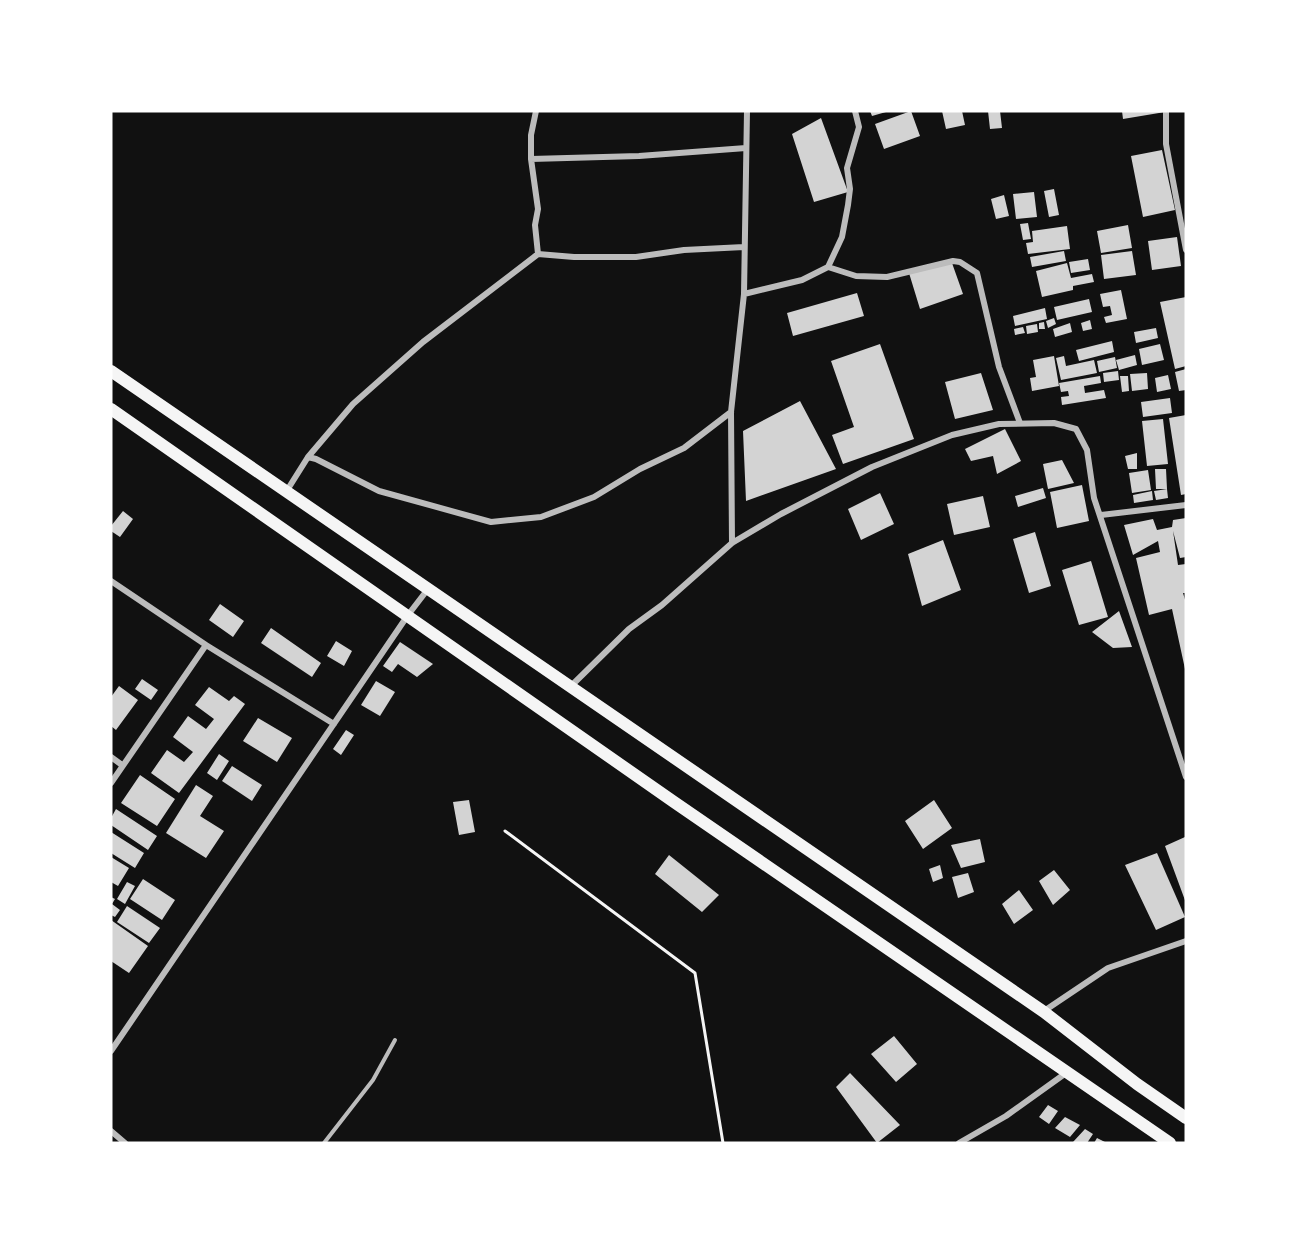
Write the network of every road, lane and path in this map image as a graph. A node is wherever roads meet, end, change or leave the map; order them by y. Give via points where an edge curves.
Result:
1 (536, 111) edge
2 (747, 111) edge
3 (855, 111) edge
4 (1166, 111) edge
5 (746, 148) junction
6 (531, 159) junction
7 (744, 247) junction
8 (1186, 250) edge
9 (538, 254) junction
10 (828, 267) junction
11 (744, 294) junction
12 (111, 371) edge
13 (111, 409) edge
14 (731, 412) junction
15 (1020, 423) junction
16 (308, 457) junction
17 (286, 493) junction
18 (1186, 505) edge
19 (1101, 515) junction
20 (732, 543) junction
21 (111, 582) edge
22 (429, 588) junction
23 (408, 615) junction
24 (206, 645) junction
25 (569, 687) junction
26 (334, 724) junction
27 (111, 757) edge
28 (122, 765) junction
29 (1186, 777) edge
30 (111, 783) edge
31 (505, 831) dead end
32 (1186, 940) edge
33 (1044, 1012) junction
34 (395, 1040) dead end
35 (111, 1052) edge
36 (1067, 1072) junction
37 (1186, 1118) edge
38 (111, 1131) edge
39 (125, 1143) edge
40 (324, 1143) edge
41 (723, 1143) edge
42 (959, 1143) edge
43 (1170, 1143) edge

1 - 6 street
2 - 5 street
3 - 10 street via 859,127 847,168 848,205 842,237
4 - 8 street via 1166,144
5 - 6 street
5 - 7 street
6 - 9 street via 538,209
7 - 9 street via 636,257
7 - 11 street
9 - 16 street via 423,342 353,404
10 - 11 street via 802,280
10 - 15 street via 856,276 886,278 952,261 977,273 999,367
11 - 14 street
12 - 17 highway
13 - 23 highway
14 - 16 street via 684,448 594,497 541,517 491,522 466,516 379,491
14 - 20 street
15 - 19 street via 1054,423 1076,429 1088,450 1094,498
15 - 20 street via 999,423 952,435 872,467
16 - 17 street
17 - 22 highway
18 - 19 street
19 - 29 street
20 - 25 street via 629,629
21 - 24 street
22 - 23 street
22 - 25 highway
23 - 26 street
23 - 36 highway
24 - 26 street
24 - 28 street
25 - 33 highway
26 - 35 street
27 - 28 street
28 - 30 street
31 - 41 path via 695,973
32 - 33 street via 1108,968
33 - 37 highway
34 - 40 lane via 373,1080
36 - 42 street via 1006,1116
36 - 43 highway
38 - 39 street

